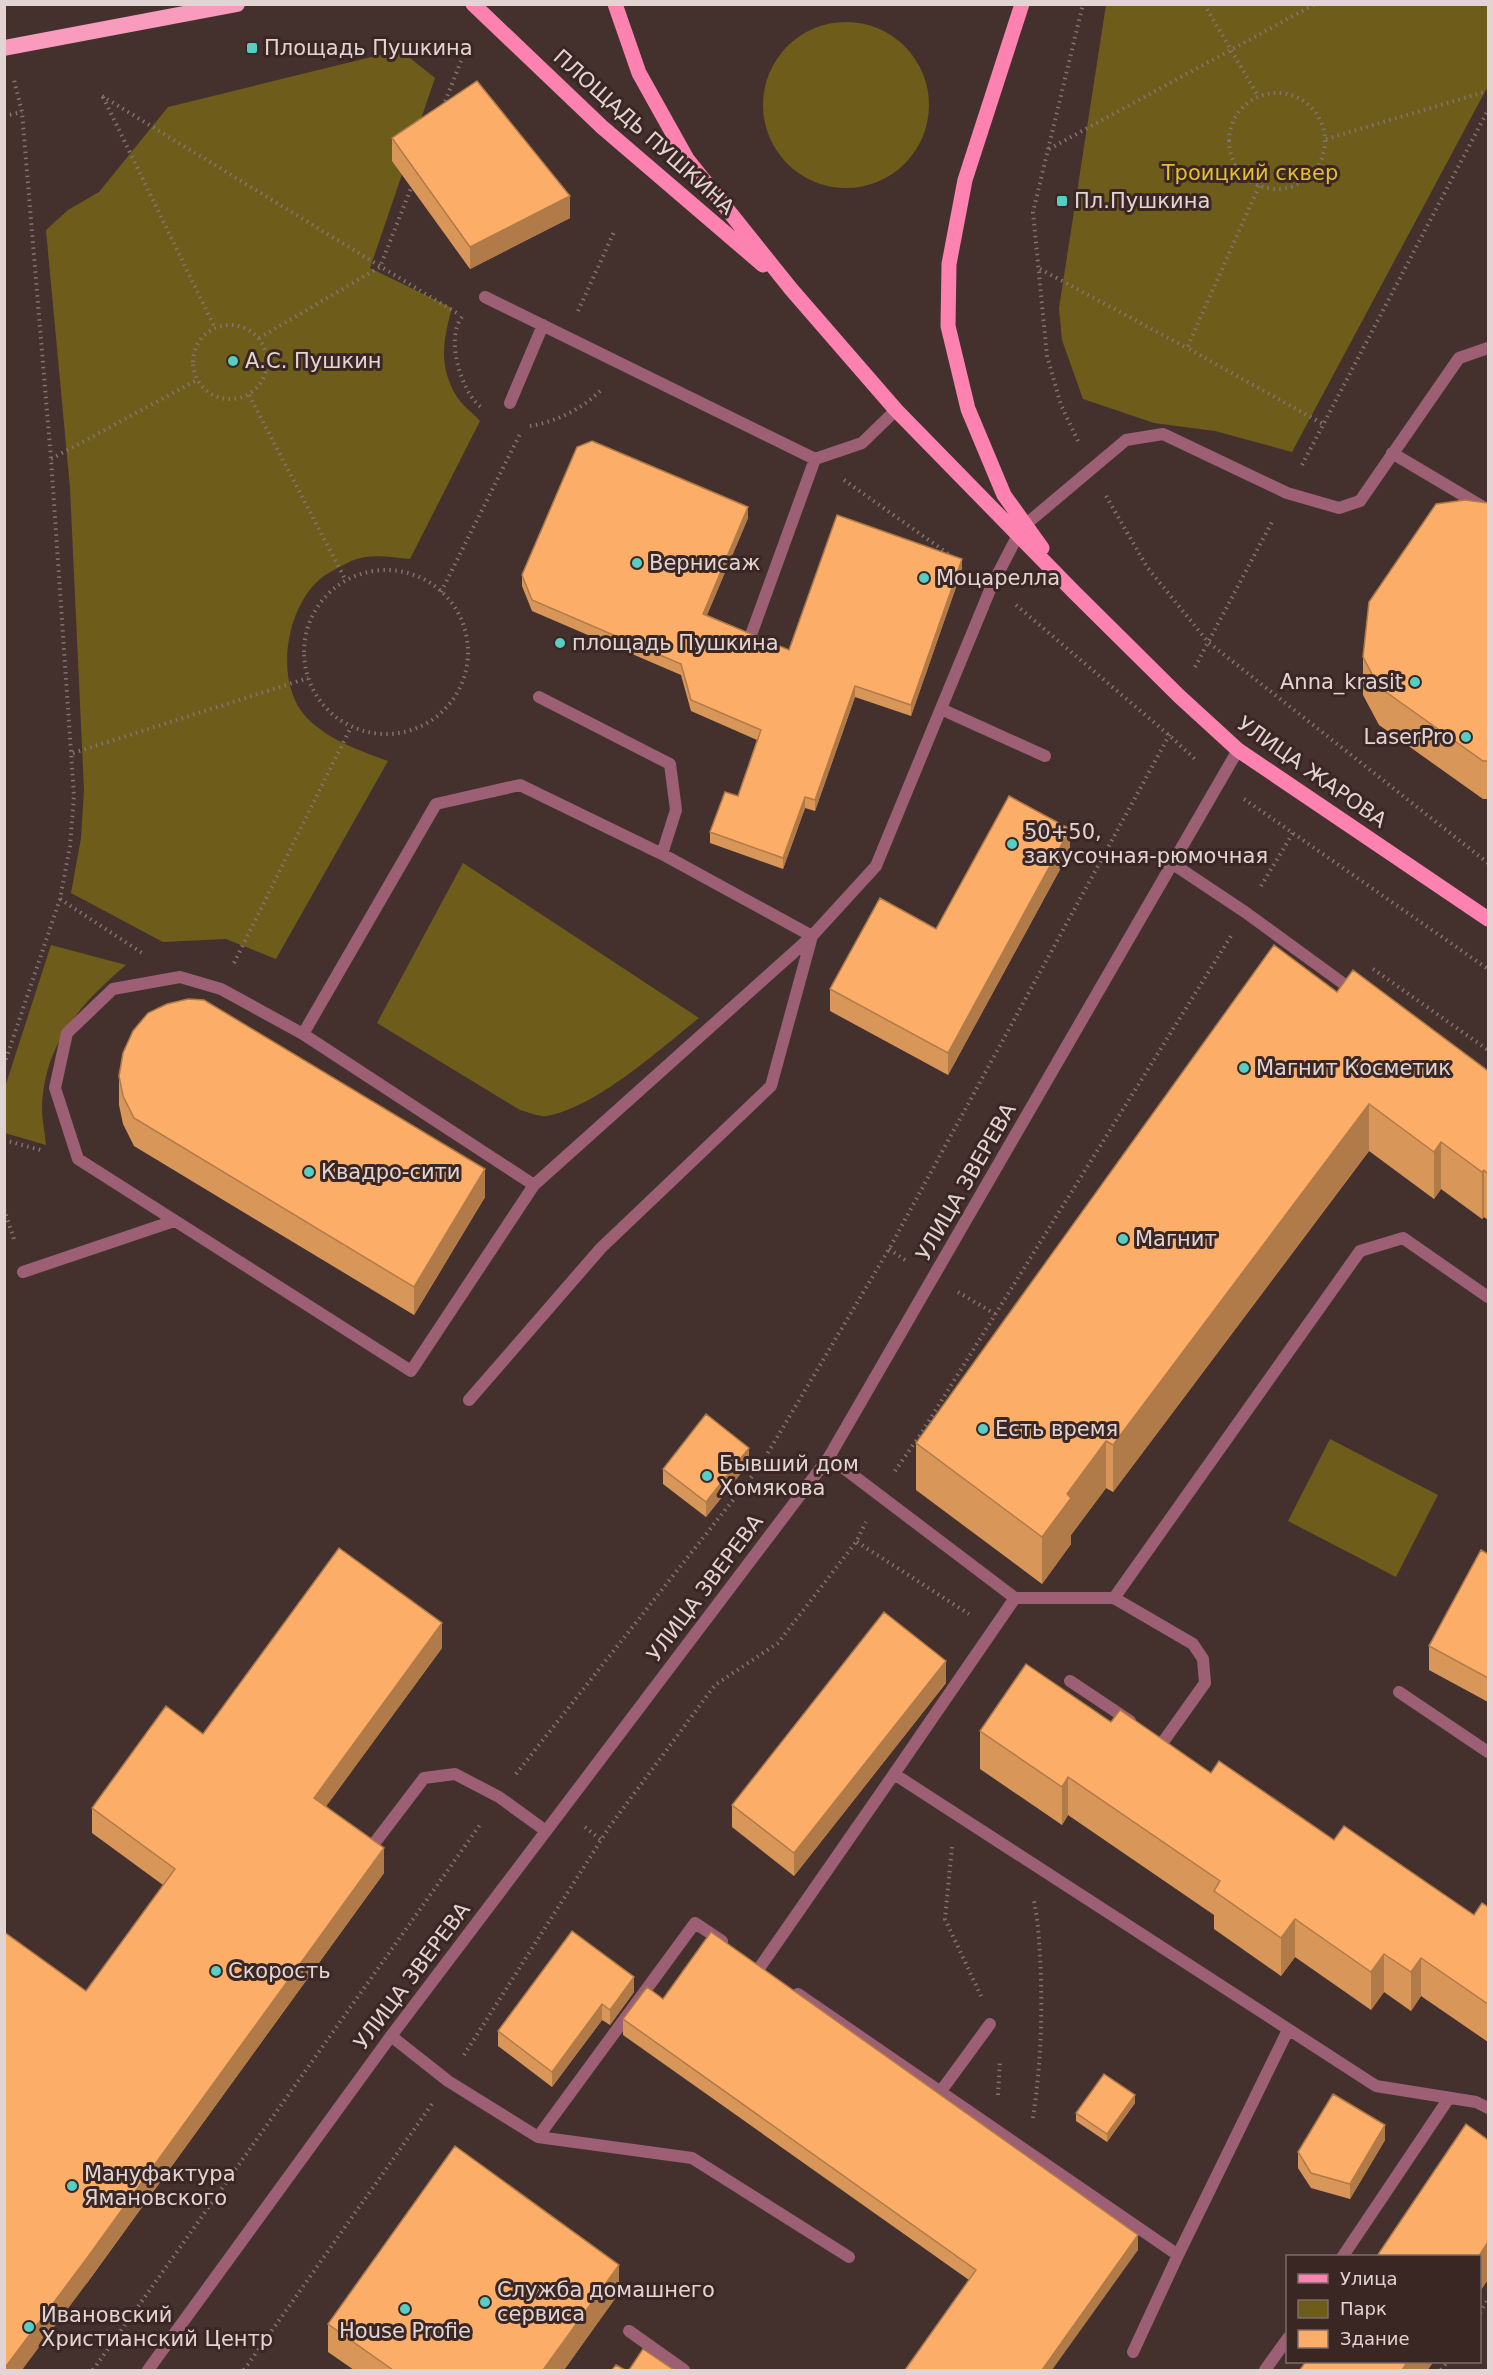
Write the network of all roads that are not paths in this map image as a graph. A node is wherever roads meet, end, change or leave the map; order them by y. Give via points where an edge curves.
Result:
1 (237, 4) edge
2 (472, 4) edge
3 (615, 4) edge
4 (1022, 4) edge
5 (5, 47) edge
6 (791, 289) junction
7 (485, 297) dead end
8 (543, 325) junction
9 (1488, 348) edge
10 (510, 403) dead end
11 (896, 410) junction
12 (1392, 453) junction
13 (815, 459) junction
14 (1488, 510) edge
15 (1022, 530) junction
16 (1074, 592) joint
17 (751, 635) edge
18 (538, 697) dead end
19 (941, 709) junction
20 (1238, 750) junction
21 (1045, 756) dead end
22 (662, 854) junction
23 (1173, 864) junction
24 (1488, 919) edge
25 (812, 936) junction
26 (1348, 987) edge
27 (303, 1034) junction
28 (534, 1185) junction
29 (174, 1221) junction
30 (23, 1272) dead end
31 (1488, 1297) edge
32 (469, 1400) dead end
33 (829, 1457) junction
34 (1015, 1598) junction
35 (1114, 1598) junction
36 (1070, 1681) dead end
37 (1399, 1692) dead end
38 (1488, 1752) edge
39 (894, 1774) junction
40 (546, 1831) junction
41 (373, 1845) edge
42 (732, 1948) edge
43 (760, 1968) edge
44 (788, 1987) edge
45 (990, 2025) road end
46 (1288, 2030) junction
47 (391, 2036) junction
48 (940, 2091) junction
49 (1449, 2098) junction
50 (1488, 2108) edge
51 (538, 2137) junction
52 (1178, 2255) junction
53 (1344, 2255) edge
54 (849, 2257) dead end
55 (629, 2331) dead end
56 (1286, 2339) edge
57 (1133, 2352) dead end
58 (151, 2369) edge
59 (684, 2370) edge
60 (1265, 2370) edge

1 - 5 highway
2 - 6 main road, ПЛОЩАДЬ ПУШКИНА via 602,127
3 - 6 main road, ПЛОЩАДЬ ПУШКИНА via 639,73 687,159
4 - 15 main road, ПЛОЩАДЬ ПУШКИНА via 965,180 949,264 948,326 968,410
6 - 11 main road, ПЛОЩАДЬ ПУШКИНА
7 - 8 street
8 - 10 street
8 - 13 street
9 - 12 street via 1459,358
11 - 13 street via 862,443
11 - 15 main road, ПЛОЩАДЬ ПУШКИНА
12 - 14 street
12 - 15 street via 1360,501 1339,508 1287,493 1163,434 1126,440
13 - 17 street
15 - 16 main road, ПЛОЩАДЬ ПУШКИНА
15 - 19 street via 992,585
16 - 20 main road, УЛИЦА ЖАРОВА
18 - 22 street via 670,764 676,810
19 - 21 street
19 - 25 street via 876,866
20 - 23 street, УЛИЦА ЗВЕРЕВА
20 - 24 main road, УЛИЦА ЖАРОВА
22 - 25 street
22 - 27 street via 520,785 436,804
23 - 26 street
23 - 33 street, УЛИЦА ЗВЕРЕВА
25 - 28 street
25 - 32 street via 771,1086 601,1248
27 - 28 street
27 - 29 street via 221,988 180,977 113,989 67,1032 55,1088 78,1159
28 - 29 street via 411,1371
29 - 30 street
31 - 35 street via 1402,1238 1360,1251
33 - 34 street
33 - 40 street, УЛИЦА ЗВЕРЕВА
34 - 35 street
34 - 39 street
35 - 36 street via 1193,1644 1203,1659 1205,1683 1158,1739
37 - 38 street
39 - 43 street
39 - 46 street
40 - 41 street via 499,1797 455,1774 424,1778
40 - 47 street, УЛИЦА ЗВЕРЕВА
42 - 51 street via 695,1923
44 - 48 street
45 - 48 street
46 - 49 street via 1376,2086
46 - 52 street
47 - 51 street via 448,2081
47 - 58 street, УЛИЦА ЗВЕРЕВА
48 - 52 street
49 - 50 street
49 - 53 street
51 - 54 street via 692,2158
52 - 57 street
55 - 59 street
56 - 60 street

